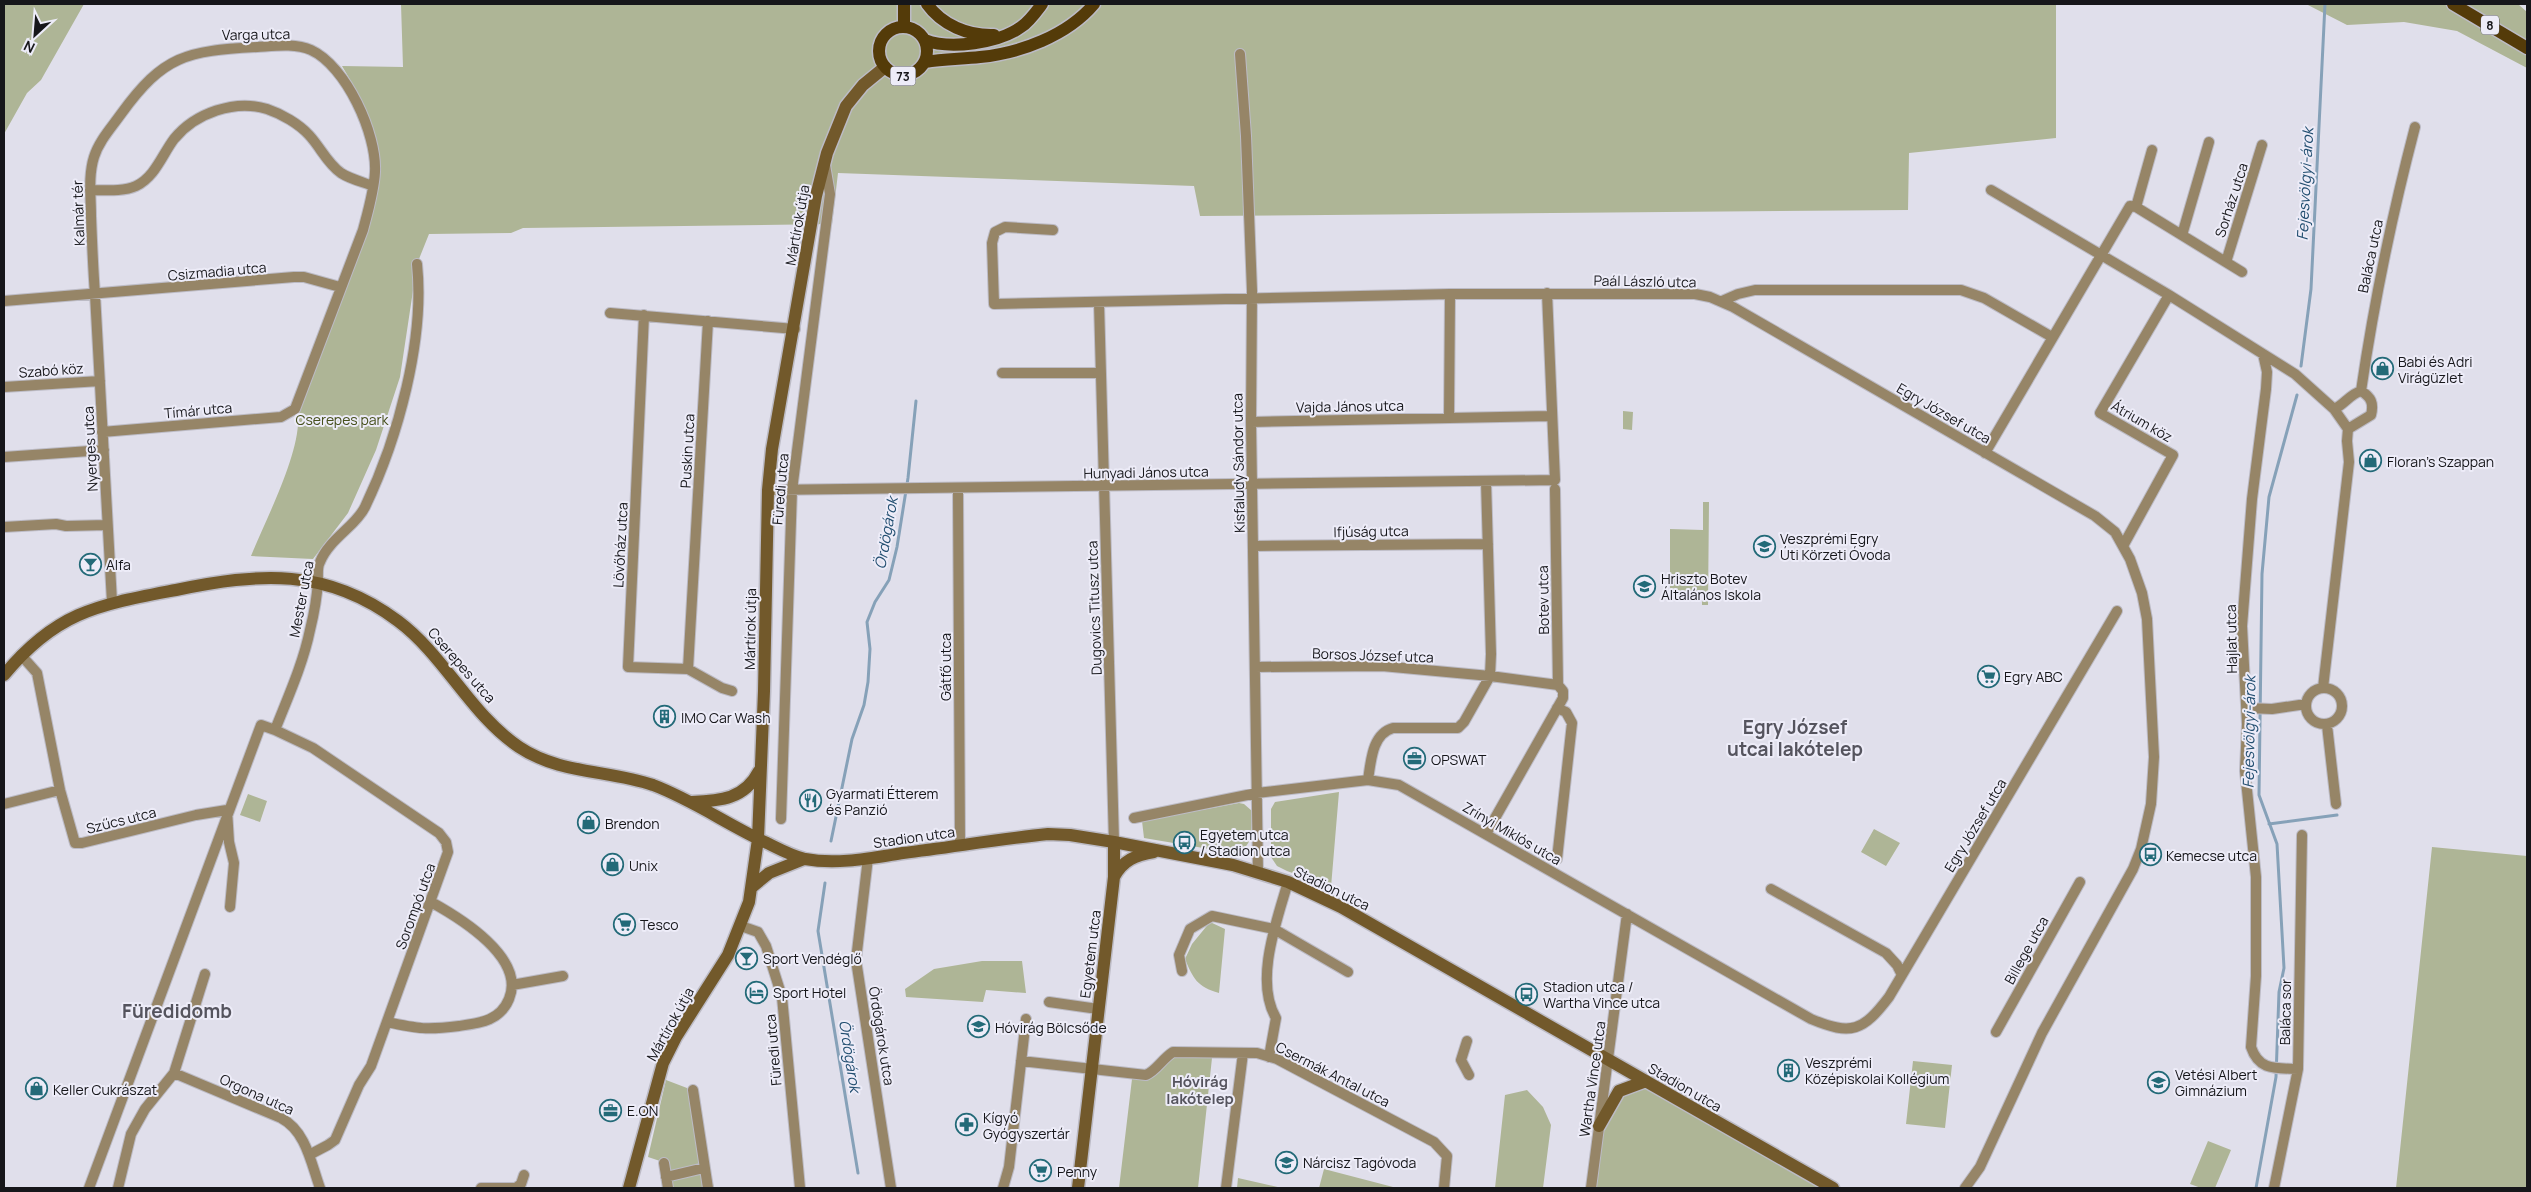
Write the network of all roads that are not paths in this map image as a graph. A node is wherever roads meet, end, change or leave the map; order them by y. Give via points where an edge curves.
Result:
1 (904, 4) edge
2 (927, 4) edge
3 (1042, 4) edge
4 (1094, 4) edge
5 (2453, 4) edge
6 (904, 27) junction
7 (1009, 34) junction
8 (925, 40) junction
9 (2527, 48) edge
10 (193, 53) joint
11 (1240, 54) dead end
12 (925, 62) junction
13 (885, 67) junction
14 (2415, 127) dead end
15 (2209, 142) dead end
16 (2262, 146) dead end
17 (2152, 150) dead end
18 (824, 164) junction
19 (373, 186) junction
20 (90, 190) junction
21 (1991, 190) dead end
22 (2133, 207) junction
23 (1053, 230) dead end
24 (2182, 235) junction
25 (2102, 254) junction
26 (2226, 262) junction
27 (418, 264) dead end
28 (2242, 272) dead end
29 (340, 287) junction
30 (1547, 293) junction
31 (95, 294) junction
32 (1450, 294) junction
33 (2169, 294) junction
34 (1252, 299) junction
35 (4, 301) edge
36 (1722, 301) junction
37 (1099, 303) junction
38 (610, 313) dead end
39 (644, 315) junction
40 (708, 321) junction
41 (795, 329) junction
42 (2052, 337) junction
43 (2263, 354) junction
44 (1002, 373) dead end
45 (1101, 373) junction
46 (100, 381) junction
47 (4, 388) edge
48 (2360, 391) junction
49 (295, 409) joint
50 (2334, 409) junction
51 (1552, 416) junction
52 (1449, 418) junction
53 (1251, 422) junction
54 (2348, 429) junction
55 (102, 432) junction
56 (104, 450) junction
57 (1985, 453) junction
58 (4, 457) edge
59 (1486, 481) junction
60 (1252, 484) junction
61 (1555, 485) junction
62 (1104, 486) junction
63 (958, 488) junction
64 (768, 490) junction
65 (792, 490) junction
66 (107, 525) junction
67 (4, 528) edge
68 (1488, 544) junction
69 (1253, 546) junction
70 (2123, 546) junction
71 (318, 581) junction
72 (112, 602) junction
73 (2118, 611) dead end
74 (21, 655) junction
75 (1255, 667) junction
76 (688, 669) junction
77 (4, 676) edge
78 (1490, 676) junction
79 (1558, 685) junction
80 (2322, 688) junction
81 (732, 691) dead end
82 (2306, 704) junction
83 (1558, 708) junction
84 (2251, 708) junction
85 (2326, 724) junction
86 (275, 730) junction
87 (760, 770) junction
88 (1368, 780) junction
89 (60, 790) junction
90 (1257, 793) junction
91 (692, 802) junction
92 (4, 804) edge
93 (2336, 804) dead end
94 (228, 810) junction
95 (1134, 818) dead end
96 (781, 819) dead end
97 (1486, 834) junction
98 (2302, 835) dead end
99 (758, 839) junction
100 (1114, 842) junction
101 (960, 846) junction
102 (1160, 852) junction
103 (868, 858) junction
104 (804, 859) junction
105 (1557, 859) dead end
106 (1258, 872) junction
107 (1114, 877) junction
108 (1288, 882) junction
109 (2080, 882) dead end
110 (752, 887) junction
111 (1771, 889) dead end
112 (431, 902) junction
113 (230, 907) dead end
114 (1627, 914) junction
115 (741, 926) junction
116 (1274, 929) junction
117 (1182, 971) dead end
118 (1348, 972) dead end
119 (205, 974) dead end
120 (1902, 975) junction
121 (563, 976) dead end
122 (512, 985) junction
123 (1049, 1002) dead end
124 (1098, 1010) junction
125 (1026, 1019) dead end
126 (387, 1022) junction
127 (1848, 1028) joint
128 (1996, 1032) dead end
129 (1467, 1041) dead end
130 (1243, 1053) junction
131 (1269, 1056) junction
132 (1609, 1060) junction
133 (1021, 1061) junction
134 (2298, 1069) junction
135 (1092, 1070) junction
136 (174, 1073) junction
137 (1469, 1075) dead end
138 (1646, 1081) junction
139 (693, 1090) dead end
140 (1599, 1126) junction
141 (309, 1155) junction
142 (664, 1163) dead end
143 (704, 1168) junction
144 (524, 1175) dead end
145 (666, 1177) junction
146 (89, 1188) edge
147 (118, 1188) edge
148 (320, 1188) edge
149 (481, 1188) edge
150 (629, 1188) edge
151 (668, 1188) edge
152 (708, 1188) edge
153 (800, 1188) edge
154 (891, 1188) edge
155 (1003, 1188) edge
156 (1078, 1188) edge
157 (1226, 1188) edge
158 (1444, 1188) edge
159 (1591, 1188) edge
160 (1833, 1188) edge
161 (1966, 1188) edge
162 (2274, 1188) edge

1 - 6 main road
2 - 7 main road via 940,18 965,32
3 - 7 main road via 1022,27
4 - 12 main road via 1050,36 1021,49
5 - 9 main road, 8
6 - 8 main road via 916,30
6 - 13 main road, 73 via 890,31 881,41 879,55
7 - 8 main road via 976,43
8 - 12 main road, 73 via 928,47
10 - 19 street, Varga utca via 274,46 308,49 320,55 336,69 347,85 366,126 375,160
10 - 20 street, Kalmár tér via 163,68 139,90 101,141 94,156
11 - 34 street, Kisfaludy Sándor utca
12 - 13 main road, 73 via 922,68 910,75 896,75
13 - 18 street, Mártírok útja via 863,85 846,106
14 - 48 street, Baláca utca via 2373,306
15 - 24 street
16 - 26 street, Sorház utca
17 - 22 street
18 - 41 street, Mártírok útja
18 - 65 street, Füredi utca via 830,194
19 - 20 street via 342,174 308,134 294,123 268,110 240,106 208,114 188,126 173,140 151,174 135,187
19 - 29 street, Varga utca via 362,230
20 - 31 street, Kalmár tér
21 - 25 street
22 - 24 street, Sorház utca
22 - 25 street
23 - 37 street via 1004,227 995,232 992,243 994,304
24 - 26 street, Sorház utca
25 - 33 street
25 - 42 street
26 - 28 street, Sorház utca
27 - 71 street, Mester utca via 420,298 406,390 365,509 340,534 320,561
29 - 31 street, Csizmadia utca via 294,277
29 - 49 street, Varga utca
30 - 32 street, Paál László utca
30 - 36 street, Paál László utca via 1695,294
30 - 51 street, Botev utca
31 - 35 street
31 - 46 street, Nyerges utca
32 - 34 street, Paál László utca
32 - 52 street
33 - 43 street
33 - 70 street, Átrium köz via 2100,413 2173,455
34 - 37 street
34 - 53 street, Kisfaludy Sándor utca
36 - 42 street via 1755,290 1961,290 1984,298
36 - 57 street, Egry József utca
37 - 45 street, Dugovics Titusz utca
38 - 39 street
39 - 40 street
39 - 76 street, Lövőház utca via 628,667
40 - 41 street
40 - 76 street, Puskin utca
41 - 64 street, Mártírok útja via 772,449
42 - 57 street
43 - 50 street via 2295,374
43 - 84 street, Hajlat utca via 2267,372 2242,626
44 - 45 street
45 - 62 street, Dugovics Titusz utca
46 - 47 street, Szabó köz
46 - 55 street, Nyerges utca
48 - 50 street via 2343,406
48 - 54 street via 2373,404 2371,415
49 - 55 street, Tímár utca via 281,417
50 - 54 street
51 - 52 street, Vajda János utca
51 - 61 street, Botev utca
52 - 53 street, Vajda János utca
53 - 60 street, Kisfaludy Sándor utca
54 - 80 street via 2349,462
55 - 56 street, Nyerges utca
56 - 58 street
56 - 66 street, Nyerges utca
57 - 70 street, Egry József utca via 2095,516 2116,532
59 - 60 street, Hunyadi János utca
59 - 61 street, Hunyadi János utca
59 - 68 street
60 - 62 street, Hunyadi János utca
60 - 69 street, Kisfaludy Sándor utca
61 - 79 street, Botev utca
62 - 63 street, Hunyadi János utca
62 - 100 street, Dugovics Titusz utca
63 - 65 street, Hunyadi János utca
63 - 101 street, Gátfő utca
64 - 65 street, Hunyadi János utca
64 - 87 street, Mártírok útja
65 - 96 street, Füredi utca
66 - 67 street
66 - 72 street, Nyerges utca
68 - 69 street, Ifjúság utca
68 - 78 street
69 - 75 street, Kisfaludy Sándor utca
70 - 161 street, Egry József utca via 2142,594 2147,619 2154,782 2146,829 2133,870 2042,1033 1980,1167
71 - 72 street, Cserepes utca via 247,578
71 - 86 street, Mester utca via 310,634
71 - 91 street, Cserepes utca via 362,598 411,631 490,722 520,748 541,759 651,785
72 - 74 street, Cserepes utca via 64,622
73 - 120 street, Egry József utca
74 - 77 street, Cserepes utca
74 - 89 street, Szűcs utca via 37,673
75 - 78 street, Borsos József utca via 1382,666
75 - 90 street, Kisfaludy Sándor utca
76 - 81 street, Lövőház utca
78 - 79 street, Borsos József utca
78 - 88 street via 1458,728 1393,728 1384,732 1376,744
79 - 83 street, Botev utca via 1563,691 1563,698
80 - 82 street via 2311,693
80 - 85 street via 2338,694 2342,706 2338,719
82 - 84 street
82 - 85 street via 2306,711 2313,721
83 - 97 street, Botev utca
83 - 105 street via 1566,712 1572,724
84 - 134 street, Hajlat utca via 2246,771 2256,877 2256,976 2251,1047 2254,1057 2266,1067
85 - 93 street
86 - 94 street via 261,725
86 - 112 street, Sorompó utca via 313,748 443,837 447,858
87 - 91 street via 753,783 729,799
87 - 99 street, Mártírok útja
88 - 90 street, Zrínyi Miklós utca
88 - 97 street, Zrínyi Miklós utca via 1410,789
89 - 92 street
89 - 94 street, Szűcs utca via 75,843
90 - 95 street, Zrínyi Miklós utca
90 - 106 street, Kisfaludy Sándor utca
91 - 99 street, Cserepes utca
94 - 113 street via 229,842 234,863
94 - 146 street
97 - 114 street, Zrínyi Miklós utca
98 - 134 street, Baláca sor
99 - 104 street, Stadion utca
99 - 110 street, Mártírok útja
100 - 101 street, Stadion utca via 1070,834 1048,834
100 - 102 street, Stadion utca
100 - 107 street, Egyetem utca
101 - 103 street, Stadion utca
102 - 106 street, Stadion utca via 1233,864
102 - 107 street via 1124,862
103 - 104 street, Stadion utca via 840,861
103 - 154 street, Ördögárok utca via 856,960
104 - 110 street via 769,873
106 - 108 street, Stadion utca
107 - 124 street, Egyetem utca
108 - 116 street
108 - 132 street, Stadion utca via 1341,907
109 - 128 street, Billege utca
110 - 115 street, Mártírok útja
111 - 120 street via 1886,954
112 - 122 street via 460,918 497,951 507,966
112 - 126 street, Sorompó utca
114 - 127 street, Zrínyi Miklós utca via 1811,1019 1830,1027
114 - 132 street, Wartha Vince utca
115 - 150 street, Mártírok útja via 728,955 663,1063
115 - 153 street, Füredi utca via 758,932 776,970 782,997
116 - 117 street via 1212,916 1190,929 1179,955
116 - 118 street
116 - 131 street via 1269,947 1268,979 1271,1008 1276,1018
119 - 136 street
120 - 127 street, Egry József utca via 1864,1026
121 - 122 street
122 - 126 street via 507,1005 494,1018 484,1022 423,1030
123 - 124 street
124 - 135 street, Egyetem utca
125 - 133 street
126 - 141 street, Sorompó utca via 373,1062 358,1084 340,1131 328,1146
129 - 137 street via 1461,1060
130 - 131 street, Csermák Antal utca
130 - 135 street, Csermák Antal utca via 1173,1052 1154,1072 1146,1075
130 - 157 street
131 - 158 street, Csermák Antal utca via 1434,1142 1447,1156
132 - 138 street, Stadion utca
132 - 140 street, Wartha Vince utca
133 - 135 street, Csermák Antal utca
133 - 155 street via 1009,1167
134 - 162 street, Baláca sor
135 - 156 street, Egyetem utca
136 - 141 street, Orgona utca via 288,1121 296,1129
136 - 147 street via 130,1134
138 - 140 street via 1620,1090
138 - 160 street, Stadion utca
139 - 143 street
140 - 159 street, Wartha Vince utca
141 - 148 street, Orgona utca
142 - 145 street
143 - 145 street
143 - 152 street
144 - 149 street via 516,1188
145 - 151 street

